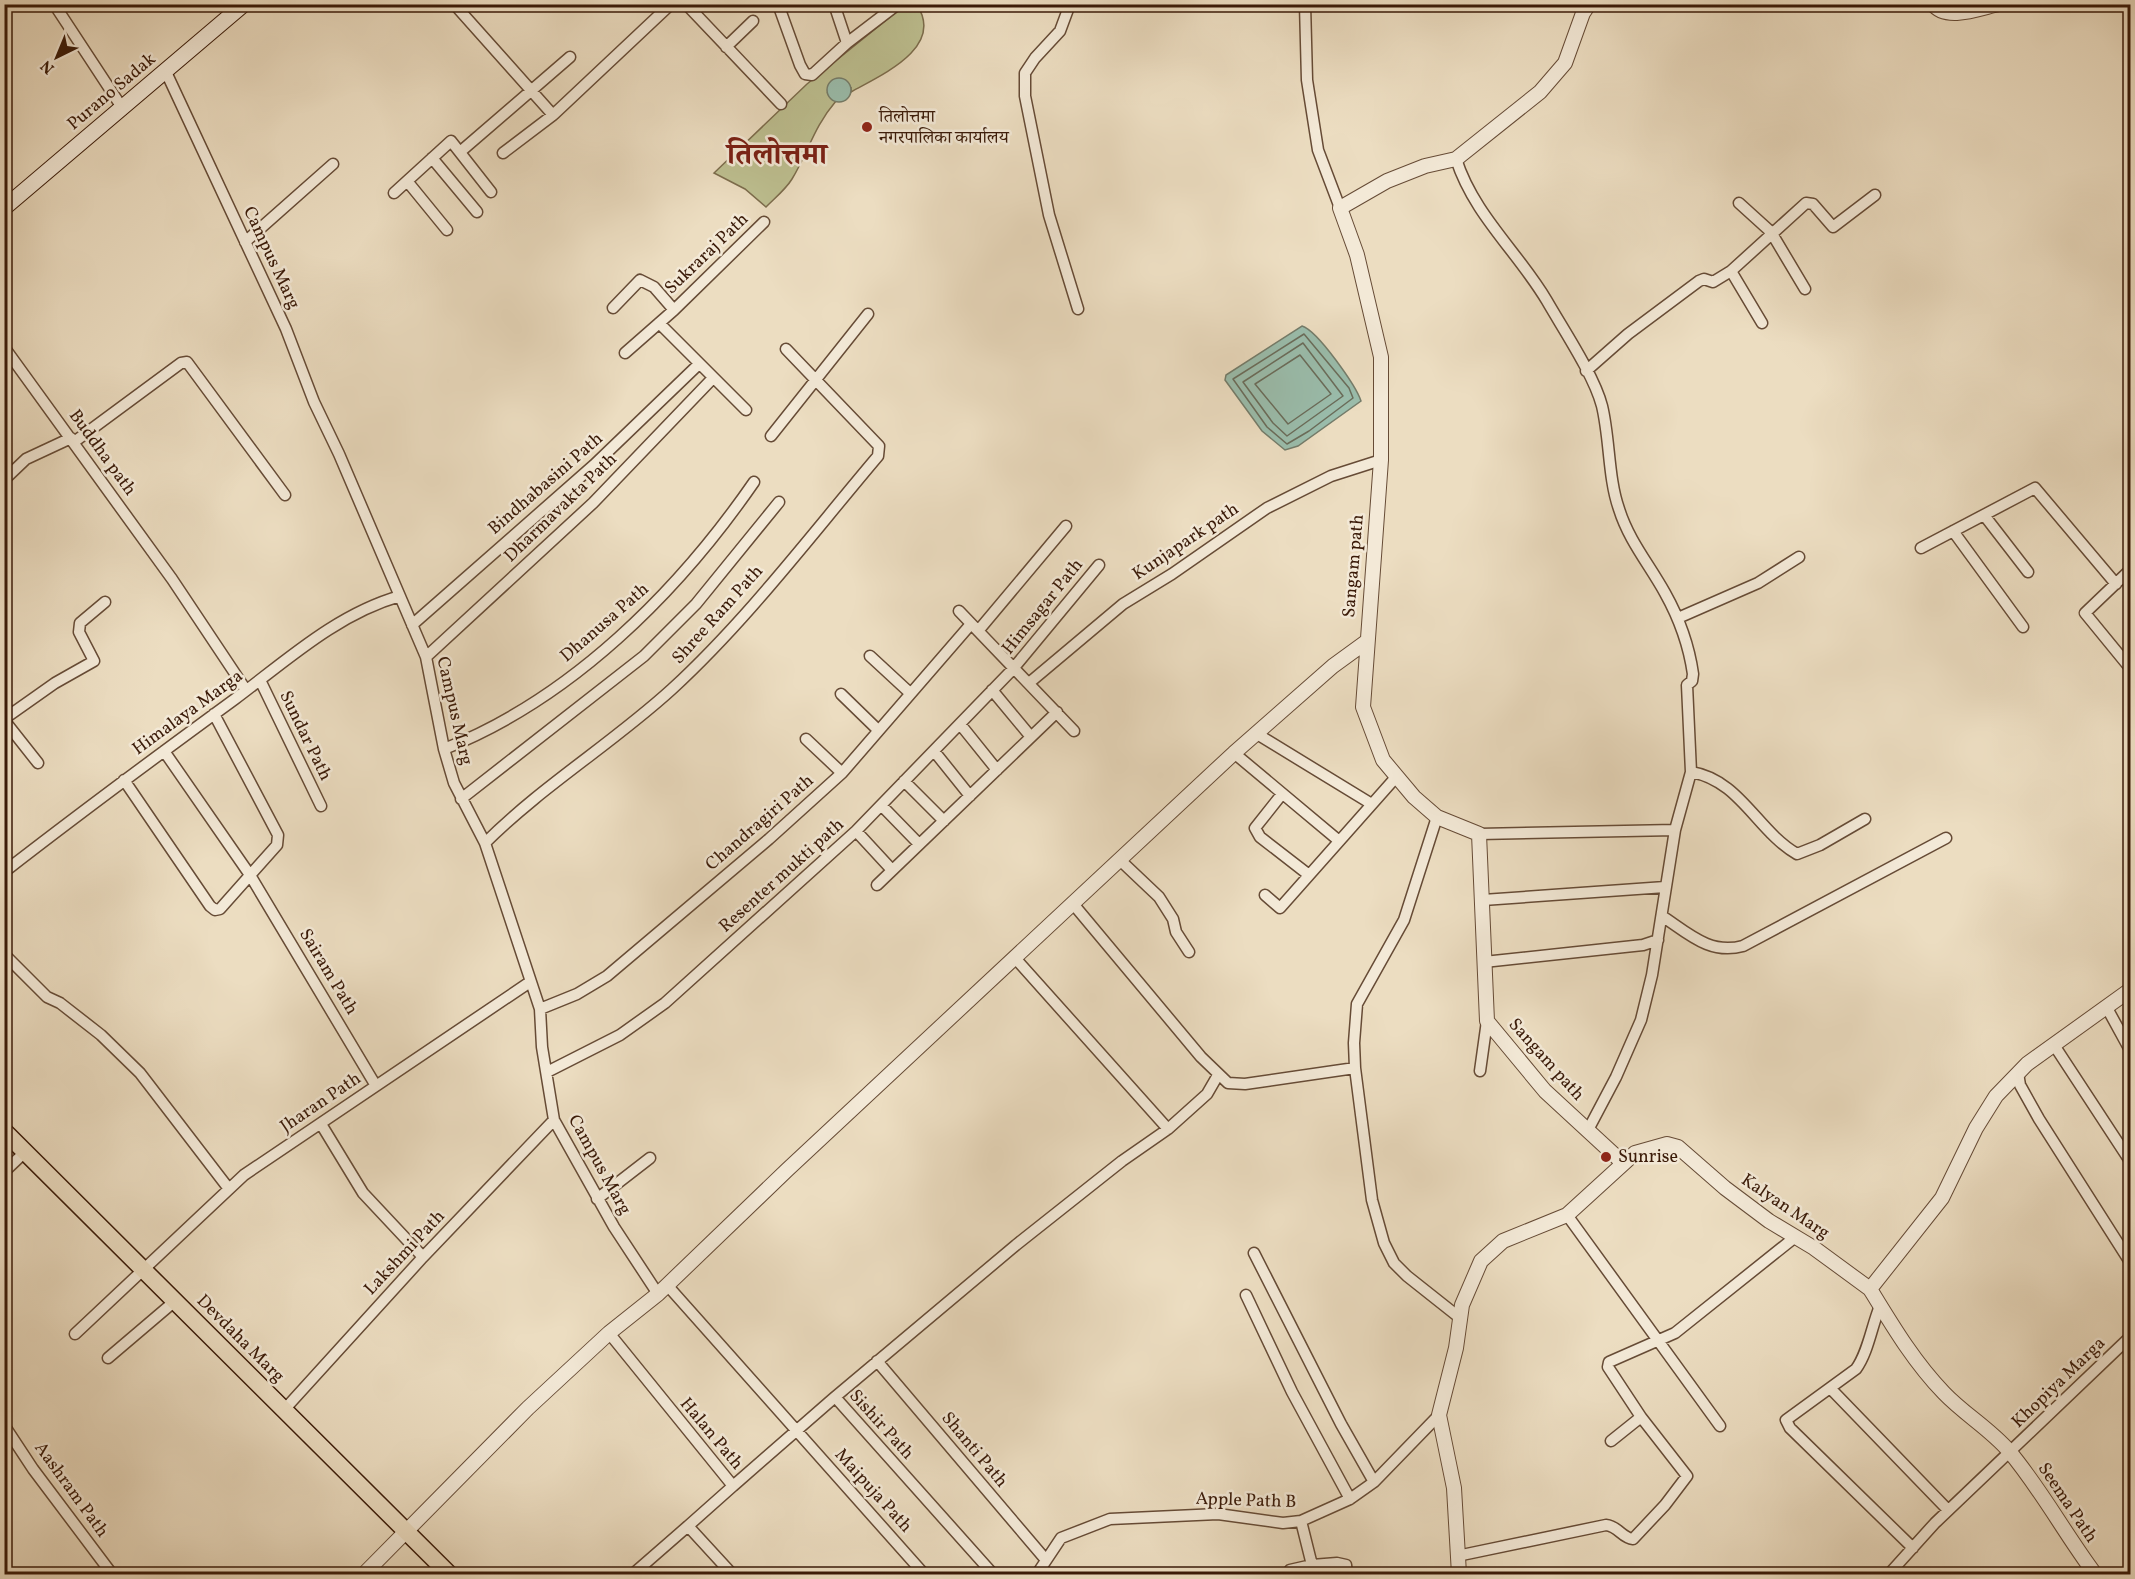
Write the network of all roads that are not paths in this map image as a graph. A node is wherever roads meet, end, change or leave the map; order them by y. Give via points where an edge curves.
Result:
1 (54, 4) edge
2 (454, 4) edge
3 (671, 4) edge
4 (778, 4) edge
5 (834, 4) edge
6 (898, 4) edge
7 (1070, 4) edge
8 (1305, 4) edge
9 (1590, 4) edge
10 (1933, 4) edge
11 (1999, 4) edge
12 (691, 6) edge
13 (236, 7) edge
14 (753, 21) dead end
15 (847, 43) junction
16 (726, 46) junction
17 (570, 57) dead end
18 (166, 72) junction
19 (532, 91) junction
20 (781, 104) dead end
21 (123, 109) junction
22 (553, 115) junction
23 (460, 153) junction
24 (503, 153) dead end
25 (432, 158) junction
26 (1456, 159) junction
27 (333, 164) dead end
28 (407, 181) junction
29 (491, 192) dead end
30 (394, 193) dead end
31 (1875, 195) dead end
32 (1739, 203) dead end
33 (5, 206) edge
34 (1340, 208) junction
35 (477, 212) dead end
36 (764, 222) dead end
37 (447, 230) dead end
38 (1771, 232) junction
39 (245, 242) junction
40 (1731, 271) junction
41 (1805, 289) dead end
42 (613, 308) dead end
43 (1078, 309) dead end
44 (674, 310) junction
45 (868, 314) dead end
46 (659, 323) junction
47 (1762, 323) dead end
48 (4, 347) edge
49 (786, 348) dead end
50 (625, 353) dead end
51 (699, 364) junction
52 (1586, 371) junction
53 (713, 378) junction
54 (816, 379) junction
55 (747, 410) dead end
56 (771, 436) dead end
57 (72, 440) junction
58 (1381, 460) junction
59 (4, 480) edge
60 (754, 482) dead end
61 (285, 495) dead end
62 (779, 502) dead end
63 (1984, 515) junction
64 (1066, 526) dead end
65 (1953, 531) junction
66 (1921, 548) dead end
67 (1799, 557) dead end
68 (1099, 565) dead end
69 (2130, 570) edge
70 (2028, 572) dead end
71 (2116, 584) junction
72 (400, 596) junction
73 (105, 602) dead end
74 (959, 611) dead end
75 (1678, 618) junction
76 (412, 625) junction
77 (2023, 627) dead end
78 (974, 628) junction
79 (1366, 642) junction
80 (870, 656) dead end
81 (426, 657) junction
82 (2129, 664) edge
83 (1012, 670) junction
84 (260, 680) junction
85 (1029, 683) junction
86 (246, 690) junction
87 (992, 690) junction
88 (910, 693) junction
89 (841, 694) dead end
90 (1057, 712) junction
91 (214, 714) junction
92 (4, 719) edge
93 (960, 724) junction
94 (878, 730) junction
95 (1074, 731) dead end
96 (1257, 734) junction
97 (1031, 737) junction
98 (806, 738) dead end
99 (444, 749) junction
100 (164, 751) junction
101 (934, 751) junction
102 (1234, 753) junction
103 (38, 763) dead end
104 (997, 770) junction
105 (1691, 772) junction
106 (842, 773) junction
107 (1396, 776) junction
108 (124, 780) junction
109 (904, 781) junction
110 (1282, 794) junction
111 (970, 796) junction
112 (461, 799) junction
113 (1370, 803) junction
114 (321, 806) dead end
115 (882, 807) junction
116 (1437, 817) junction
117 (1865, 819) dead end
118 (944, 821) junction
119 (1675, 830) junction
120 (856, 831) junction
121 (1479, 834) junction
122 (1946, 838) dead end
123 (1338, 840) junction
124 (485, 843) junction
125 (919, 844) junction
126 (1121, 861) junction
127 (892, 870) junction
128 (4, 872) edge
129 (250, 875) junction
130 (1309, 875) junction
131 (877, 885) dead end
132 (1665, 887) junction
133 (1265, 895) dead end
134 (1483, 900) junction
135 (1074, 905) junction
136 (1662, 916) junction
137 (1658, 940) junction
138 (1189, 952) dead end
139 (5, 956) edge
140 (1015, 958) junction
141 (1484, 962) junction
142 (530, 982) junction
143 (2130, 990) edge
144 (2106, 1008) junction
145 (540, 1009) junction
146 (1487, 1021) junction
147 (2054, 1045) junction
148 (2130, 1050) edge
149 (1355, 1068) junction
150 (1480, 1071) dead end
151 (547, 1072) junction
152 (2018, 1073) junction
153 (1218, 1075) junction
154 (376, 1086) junction
155 (554, 1120) junction
156 (321, 1124) junction
157 (1168, 1129) junction
158 (1588, 1130) junction
159 (4, 1131) edge
160 (25, 1152) junction
161 (650, 1158) dead end
162 (2130, 1161) edge
163 (1622, 1162) junction
164 (4, 1172) edge
165 (229, 1189) junction
166 (597, 1199) junction
167 (1567, 1215) junction
168 (1794, 1238) junction
169 (1254, 1253) dead end
170 (423, 1257) junction
171 (2130, 1262) edge
172 (146, 1270) junction
173 (662, 1289) junction
174 (1870, 1289) junction
175 (1246, 1295) dead end
176 (175, 1301) junction
177 (1880, 1306) junction
178 (1460, 1318) junction
179 (609, 1333) junction
180 (75, 1334) dead end
181 (2130, 1337) edge
182 (1659, 1341) junction
183 (108, 1358) dead end
184 (877, 1361) junction
185 (1831, 1389) junction
186 (835, 1397) junction
187 (284, 1410) junction
188 (1439, 1415) junction
189 (1641, 1417) junction
190 (4, 1425) edge
191 (1720, 1426) dead end
192 (796, 1431) junction
193 (1611, 1441) dead end
194 (2010, 1452) junction
195 (1374, 1482) junction
196 (733, 1486) junction
197 (1350, 1499) junction
198 (1948, 1510) junction
199 (1301, 1521) junction
200 (688, 1526) junction
201 (405, 1532) junction
202 (1913, 1548) junction
203 (1457, 1556) junction
204 (1046, 1560) junction
205 (1312, 1565) junction
206 (112, 1575) edge
207 (364, 1575) edge
208 (449, 1575) edge
209 (633, 1575) edge
210 (732, 1575) edge
211 (924, 1575) edge
212 (993, 1575) edge
213 (1037, 1575) edge
214 (1290, 1575) edge
215 (1347, 1575) edge
216 (1459, 1575) edge
217 (1889, 1575) edge
218 (2095, 1575) edge

1 - 21 street
2 - 19 street
3 - 22 street
4 - 15 street via 805,74 812,75
5 - 15 street
6 - 15 street
7 - 43 street via 1060,31 1025,74 1025,96 1049,215
8 - 34 street via 1307,80 1316,139
9 - 26 street via 1565,63 1540,92
10 - 11 street via 1942,12 1953,13
12 - 16 street
13 - 18 main road, Purano Sadak
14 - 16 street
16 - 20 street
17 - 19 street
18 - 21 main road, Purano Sadak
18 - 39 street, Campus Marg
19 - 22 street
19 - 23 street
21 - 33 main road, Purano Sadak
22 - 24 street
23 - 25 street via 451,141
23 - 29 street
25 - 28 street
25 - 35 street
26 - 34 street via 1387,181
26 - 52 street via 1464,183 1502,242 1546,299
27 - 39 street
28 - 30 street
28 - 37 street
31 - 38 street via 1837,226 1830,225 1810,202
32 - 38 street
34 - 58 street, Sangam path via 1357,255 1381,357
36 - 44 street, Sukraraj Path
38 - 40 street
38 - 41 street
39 - 72 street, Campus Marg
40 - 47 street
40 - 52 street via 1713,282 1699,281
42 - 44 street via 640,280 654,287
44 - 46 street, Sukraraj Path
45 - 54 street
46 - 50 street, Sukraraj Path
46 - 51 street
48 - 57 street, Buddha path
49 - 54 street, Shree Ram Path
51 - 53 street
51 - 76 street, Bindhabasini Path via 594,465
52 - 75 street via 1602,407 1619,509 1634,547
53 - 55 street
53 - 81 street, Dharmavakta Path via 594,503
54 - 56 street
54 - 124 street, Shree Ram Path via 879,446 878,456 735,626 673,688
57 - 59 street via 26,459
57 - 61 street via 187,362
57 - 86 street, Buddha path
58 - 79 street, Sangam path
58 - 85 street, Kunjapark path via 1331,476 1268,508 1123,604
60 - 99 street, Dhanusa Path via 679,579 625,631 512,716
62 - 112 street via 696,604 644,656
63 - 65 street
63 - 70 street
63 - 71 street via 2035,488
64 - 78 street, Chandragiri Path
65 - 66 street
65 - 77 street
67 - 75 street via 1758,583
68 - 83 street, Himsagar Path
69 - 71 street
71 - 82 street via 2085,613
72 - 76 street, Campus Marg
72 - 84 street, Himalaya Marga via 378,602 338,623
73 - 92 street via 80,623 79,632 94,661
74 - 78 street
75 - 105 street via 1693,674 1687,686
76 - 81 street, Campus Marg
78 - 83 street
78 - 88 street, Chandragiri Path
79 - 96 street
79 - 107 street, Sangam path via 1363,707 1383,759
80 - 88 street
81 - 99 street, Campus Marg
83 - 85 street
83 - 87 street, Resenter mukti path
84 - 86 street, Himalaya Marga
84 - 114 street, Sundar Path
85 - 90 street
86 - 91 street, Himalaya Marga
87 - 93 street, Resenter mukti path
87 - 97 street
88 - 94 street, Chandragiri Path
89 - 94 street
90 - 95 street
90 - 97 street
91 - 100 street, Himalaya Marga
91 - 129 street via 279,835 277,845
92 - 103 street
93 - 101 street, Resenter mukti path
93 - 104 street
94 - 106 street, Chandragiri Path
96 - 102 street
96 - 113 street
97 - 104 street
98 - 106 street
99 - 112 street, Campus Marg
100 - 108 street, Himalaya Marga
100 - 129 street, Sairam Path
101 - 109 street, Resenter mukti path
101 - 111 street
102 - 110 street
102 - 126 street
104 - 111 street
105 - 117 street via 1715,779 1730,789 1797,854
105 - 119 street
106 - 145 street, Chandragiri Path via 608,976
107 - 113 street
107 - 116 street, Sangam path
108 - 128 street, Himalaya Marga
108 - 129 street via 215,910
109 - 115 street, Resenter mukti path
109 - 118 street
110 - 123 street
110 - 130 street via 1255,828 1260,837
111 - 118 street
112 - 124 street, Campus Marg
113 - 123 street
115 - 120 street, Resenter mukti path
115 - 125 street
116 - 121 street, Sangam path
116 - 149 street via 1404,920 1357,1004
118 - 125 street
119 - 121 street
119 - 132 street
120 - 127 street
120 - 151 street, Resenter mukti path via 665,1003 620,1035
121 - 134 street, Sangam path
122 - 136 street via 1743,946 1726,951 1706,945
123 - 130 street
124 - 142 street, Campus Marg
125 - 127 street
126 - 135 street
126 - 138 street via 1159,897
127 - 131 street
129 - 154 street, Sairam Path
130 - 133 street via 1280,908
132 - 134 street
132 - 136 street
134 - 141 street, Sangam path
135 - 140 street
135 - 153 street
136 - 137 street
137 - 141 street via 1643,945
137 - 158 street via 1641,1020
139 - 165 street via 47,997 101,1035 140,1073
140 - 157 street
140 - 173 street
141 - 146 street, Sangam path
142 - 145 street, Campus Marg
142 - 154 street, Jharan Path
143 - 144 street
144 - 147 street
144 - 148 street
145 - 151 street, Campus Marg
146 - 150 street
146 - 158 street, Sangam path via 1545,1091
147 - 152 street
147 - 162 street
149 - 153 street via 1235,1085
149 - 178 street via 1372,1200 1384,1243 1394,1263 1407,1276
151 - 155 street, Campus Marg
152 - 171 street via 2020,1085 2039,1119
152 - 174 street via 1996,1096 1976,1128 1942,1198
153 - 157 street via 1207,1094
154 - 156 street, Jharan Path
155 - 166 street, Campus Marg
155 - 170 street, Lakshmi Path
156 - 165 street, Jharan Path
156 - 170 street via 363,1193
157 - 184 street via 1025,1238
158 - 163 street, Sangam path
159 - 160 main road, Devdaha Marg
160 - 164 street
160 - 172 main road, Devdaha Marg
161 - 166 street
163 - 167 street, Kalyan Marg
163 - 168 street, Kalyan Marg via 1660,1144 1678,1147 1725,1188
165 - 172 street, Jharan Path
166 - 173 street, Campus Marg
167 - 178 street, Kalyan Marg via 1503,1241 1481,1261
167 - 182 street
168 - 174 street, Kalyan Marg
168 - 182 street via 1683,1328
169 - 195 street
170 - 187 street, Lakshmi Path
172 - 176 main road, Devdaha Marg
172 - 180 street, Jharan Path
173 - 179 street
173 - 192 street, Campus Marg
174 - 177 street, Seema Path
175 - 197 street via 1292,1392
176 - 183 street
176 - 187 main road, Devdaha Marg
177 - 185 street via 1863,1360
177 - 194 street, Seema Path via 1922,1369 1945,1395
178 - 188 street, Kalyan Marg
179 - 196 street, Halan Path
179 - 201 street
181 - 194 street, Khopiya Marga
182 - 189 street via 1607,1364
182 - 191 street
184 - 186 street
184 - 204 street, Shanti Path
185 - 198 street
185 - 202 street via 1790,1415 1787,1424
186 - 192 street, Sishir Path
186 - 212 street, Sishir Path
187 - 201 main road, Devdaha Marg
188 - 195 street, Apple Path B
188 - 203 street via 1454,1488
189 - 193 street
189 - 203 street via 1687,1476 1633,1539 1606,1525
190 - 206 street, Aashram Path
192 - 196 street, Sishir Path
192 - 211 street, Maipuja Path
194 - 198 street, Khopiya Marga
194 - 218 street, Seema Path
195 - 197 street, Apple Path B
196 - 200 street, Halan Path
197 - 199 street, Apple Path B
198 - 202 street, Khopiya Marga
199 - 204 street, Apple Path B via 1283,1523 1218,1514 1110,1519 1061,1538
199 - 205 street
200 - 209 street, Halan Path
200 - 210 street
201 - 207 street
201 - 208 main road, Devdaha Marg
202 - 217 street, Khopiya Marga
203 - 216 street
204 - 213 street, Apple Path B
205 - 214 street via 1290,1570
205 - 215 street via 1342,1563

